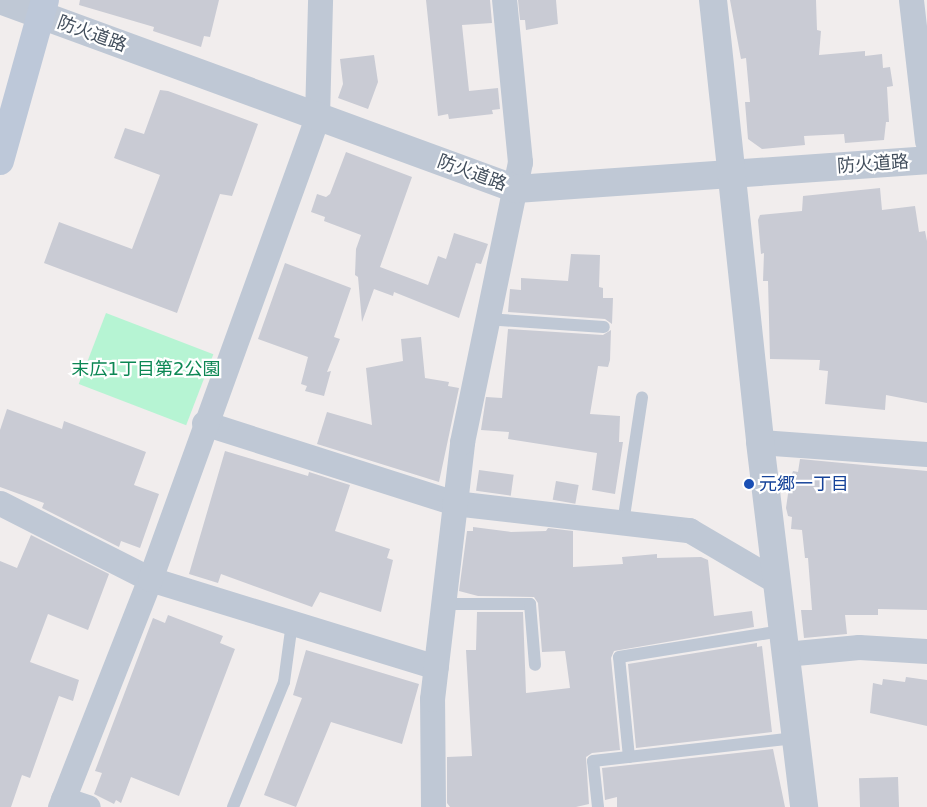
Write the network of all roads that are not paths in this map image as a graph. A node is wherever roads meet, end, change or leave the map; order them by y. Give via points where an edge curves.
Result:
1 (0, 0) edge
2 (320, 0) edge
3 (504, 0) edge
4 (713, 0) edge
5 (911, 0) edge
6 (43, 7) edge
7 (317, 117) junction
8 (927, 140) edge
9 (927, 160) edge
10 (0, 161) edge
11 (732, 174) junction
12 (516, 189) junction
13 (486, 318) junction
14 (604, 327) dead end
15 (642, 397) dead end
16 (204, 423) junction
17 (760, 442) junction
18 (927, 454) edge
19 (0, 503) edge
20 (454, 503) junction
21 (623, 523) junction
22 (150, 579) junction
23 (776, 581) junction
24 (443, 604) junction
25 (292, 623) junction
26 (783, 643) junction
27 (927, 651) edge
28 (534, 665) dead end
29 (436, 667) junction
30 (795, 738) junction
31 (629, 757) junction
32 (62, 803) edge
33 (88, 807) edge
34 (233, 807) edge
35 (433, 807) edge
36 (598, 807) edge
37 (804, 807) edge

1 - 6 street, 防火道路
2 - 7 street
3 - 12 street via 520,162
4 - 11 street
5 - 8 street
6 - 7 street, 防火道路
6 - 10 main road
7 - 12 street, 防火道路
7 - 16 street
9 - 11 street, 防火道路
11 - 12 street, 防火道路
11 - 17 street
12 - 13 street
13 - 14 lane
13 - 20 street via 462,442
15 - 21 lane
16 - 20 street
16 - 22 street
17 - 18 street
17 - 23 street
19 - 22 street
20 - 21 street
20 - 24 street
21 - 23 street via 689,530
22 - 25 street
22 - 32 street
23 - 26 street
24 - 28 lane via 530,604
24 - 29 street
25 - 29 street
25 - 34 lane via 284,682
26 - 27 street
26 - 30 street
26 - 31 lane via 619,657
29 - 35 street via 432,699
30 - 31 lane
30 - 37 street
31 - 36 lane via 593,761
32 - 33 street

